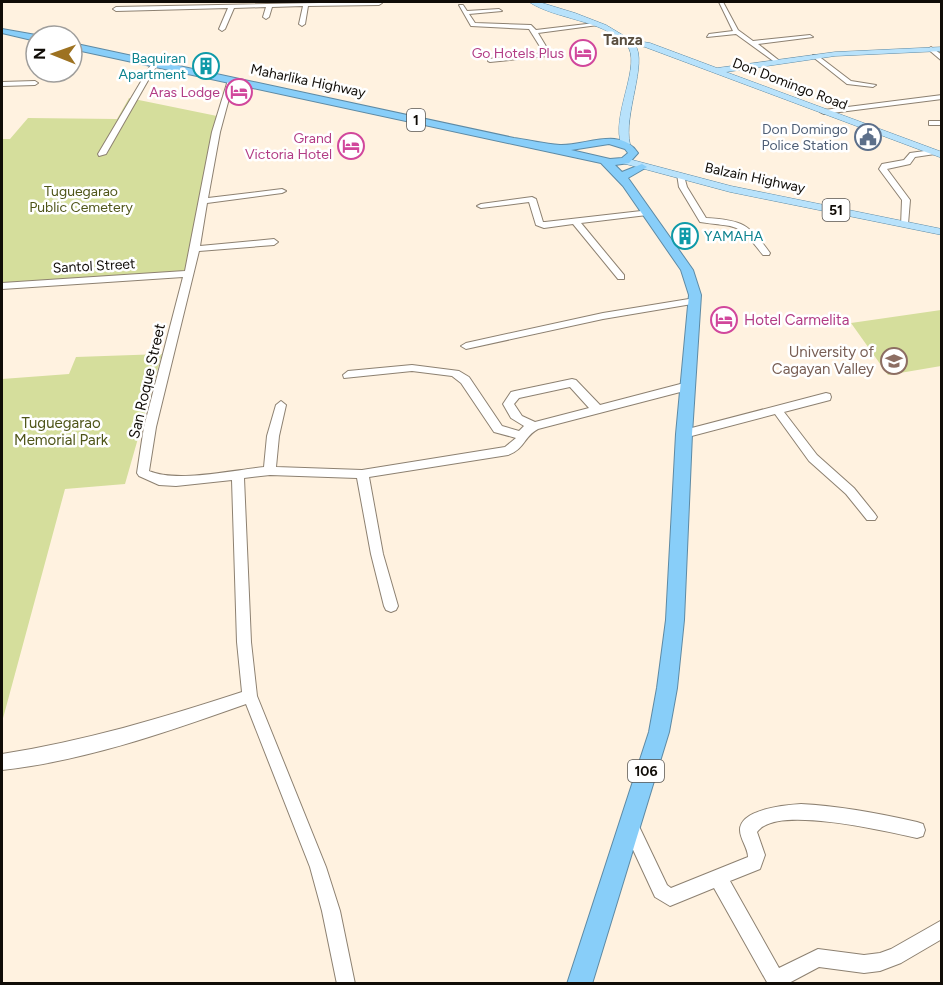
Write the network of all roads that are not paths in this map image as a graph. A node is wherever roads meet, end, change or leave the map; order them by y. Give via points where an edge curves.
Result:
1 (354, 2) edge
2 (490, 2) edge
3 (533, 2) edge
4 (721, 2) edge
5 (379, 3) edge
6 (191, 4) edge
7 (221, 4) edge
8 (306, 4) junction
9 (237, 5) edge
10 (270, 5) junction
11 (461, 6) dead end
12 (116, 9) dead end
13 (499, 11) junction
14 (465, 13) junction
15 (266, 17) dead end
16 (302, 24) dead end
17 (595, 25) junction
18 (506, 26) junction
19 (222, 29) dead end
20 (2, 32) edge
21 (534, 32) junction
22 (738, 32) junction
23 (24, 36) edge
24 (709, 36) dead end
25 (810, 37) dead end
26 (628, 42) junction
27 (752, 44) junction
28 (84, 48) edge
29 (931, 49) junction
30 (942, 49) edge
31 (815, 57) junction
32 (942, 59) edge
33 (490, 60) dead end
34 (778, 62) junction
35 (154, 63) junction
36 (716, 71) junction
37 (231, 80) junction
38 (24, 83) edge
39 (2, 84) edge
40 (873, 85) dead end
41 (942, 97) edge
42 (824, 112) junction
43 (932, 123) dead end
44 (942, 123) edge
45 (623, 128) junction
46 (600, 143) junction
47 (625, 144) junction
48 (537, 145) junction
49 (932, 152) junction
50 (102, 154) dead end
51 (942, 155) edge
52 (594, 156) junction
53 (626, 159) junction
54 (605, 161) junction
55 (642, 167) junction
56 (668, 173) junction
57 (680, 176) junction
58 (622, 178) junction
59 (282, 191) dead end
60 (204, 201) junction
61 (481, 206) dead end
62 (647, 212) junction
63 (576, 222) junction
64 (904, 224) junction
65 (942, 232) edge
66 (274, 242) dead end
67 (195, 249) junction
68 (766, 254) dead end
69 (188, 274) junction
70 (621, 277) dead end
71 (2, 286) edge
72 (695, 301) junction
73 (466, 346) dead end
74 (348, 375) dead end
75 (688, 386) junction
76 (826, 398) dead end
77 (482, 404) junction
78 (508, 404) junction
79 (281, 405) dead end
80 (597, 409) junction
81 (778, 411) junction
82 (535, 426) junction
83 (684, 434) junction
84 (522, 436) junction
85 (270, 471) junction
86 (238, 474) junction
87 (363, 474) junction
88 (871, 517) dead end
89 (391, 606) dead end
90 (250, 696) junction
91 (2, 762) edge
92 (630, 825) junction
93 (917, 830) dead end
94 (719, 879) junction
95 (942, 929) edge
96 (776, 981) edge
97 (346, 984) edge
98 (579, 984) edge

1 - 5 street
1 - 8 street
2 - 13 street
3 - 17 main road
4 - 22 street
6 - 7 street
6 - 12 street
7 - 9 street
8 - 10 street
8 - 16 street
9 - 10 street
9 - 19 street
10 - 15 street
11 - 14 street
13 - 14 street
13 - 18 street
14 - 18 street via 473,25
17 - 21 street
17 - 26 main road
18 - 21 street via 529,27
20 - 23 highway
21 - 33 street via 547,54
22 - 24 street
22 - 27 street
25 - 27 street
26 - 36 main road, Don Domingo Road via 647,45
26 - 45 main road via 635,55
27 - 34 street
28 - 35 highway, Maharlika Highway / 1
29 - 30 main road
29 - 31 main road
29 - 32 street
31 - 34 main road
31 - 40 street via 849,83
34 - 36 main road
35 - 37 highway, Maharlika Highway / 1
35 - 50 street
36 - 42 main road, Don Domingo Road
37 - 48 highway, Maharlika Highway / 1
37 - 60 street, San Roque Street via 216,132
38 - 39 street
41 - 42 street
42 - 49 main road, Don Domingo Road
43 - 44 street
45 - 46 main road, Maharlika Highway / 1
45 - 47 main road
46 - 47 highway, 1
46 - 48 highway, Maharlika Highway / 1 via 562,148
46 - 52 highway via 590,149
47 - 53 highway
48 - 52 highway, Maharlika Highway / 1
49 - 51 main road, Don Domingo Road
49 - 64 street via 913,155 907,162 883,169 906,200
52 - 54 highway, 1
53 - 54 highway, 1
53 - 55 main road, 51
53 - 56 main road, 51
53 - 58 highway
54 - 58 highway, 106
55 - 56 main road, 51
55 - 58 highway
56 - 57 main road, Balzain Highway / 51
57 - 64 main road, Balzain Highway / 51
57 - 68 street via 703,220 744,226
58 - 62 highway, 106
59 - 60 street
60 - 67 street, San Roque Street
61 - 63 street via 532,199 539,223
62 - 63 street
62 - 72 highway, 106 via 687,270
63 - 70 street
64 - 65 main road, Balzain Highway / 51
66 - 67 street
67 - 69 street, San Roque Street
69 - 71 street, Santol Street
69 - 86 street, San Roque Street via 142,466 144,473 159,480
72 - 73 street via 603,316
72 - 75 highway, 106
74 - 77 street via 412,368 443,370 465,380
75 - 80 street
75 - 83 highway, 106
76 - 81 street
77 - 78 street
77 - 84 street via 498,429
78 - 80 street via 515,395 572,383
78 - 82 street via 516,417
79 - 85 street
80 - 82 street
81 - 83 street
81 - 88 street via 813,458 850,491
82 - 84 street, San Roque Street
83 - 92 highway, 106 via 675,620 667,688
84 - 87 street, San Roque Street via 519,444 508,451
85 - 86 street, San Roque Street
85 - 87 street, San Roque Street
86 - 90 street via 244,642
87 - 89 street
90 - 91 street via 138,733
90 - 97 street via 318,867
92 - 94 street via 665,895 675,897
92 - 98 highway, 106
93 - 94 street via 859,818 785,811 750,826 757,860
94 - 96 street
95 - 96 street via 880,962 818,958

